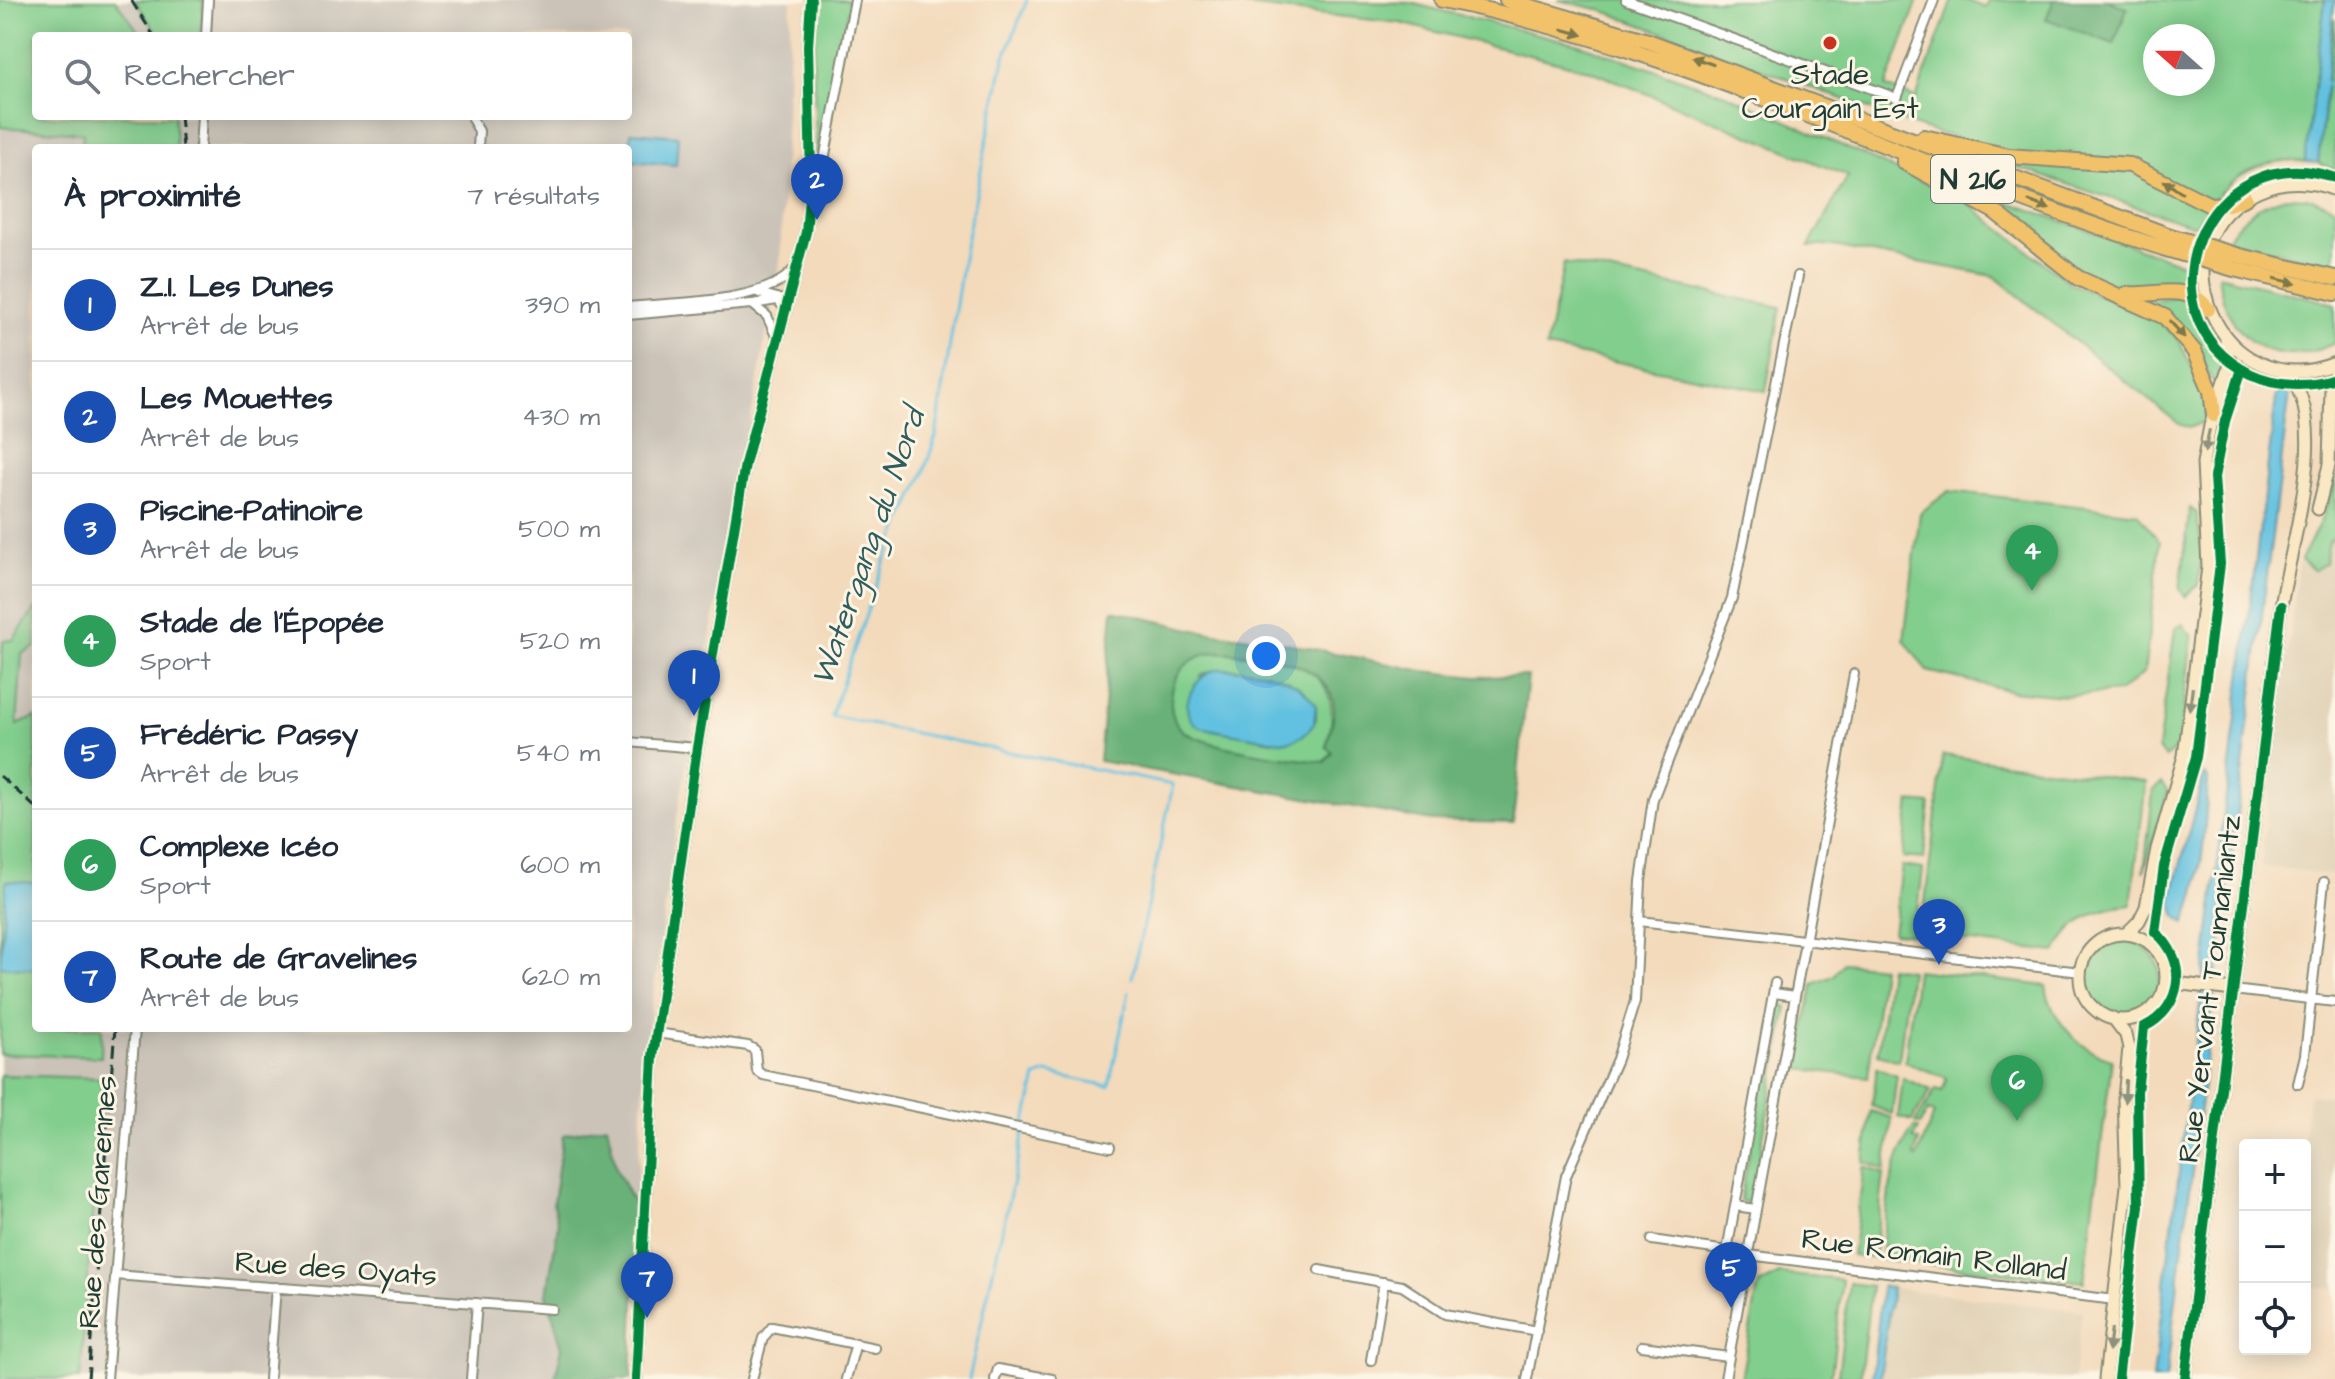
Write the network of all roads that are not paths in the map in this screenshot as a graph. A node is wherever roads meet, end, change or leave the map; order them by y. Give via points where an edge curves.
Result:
1 (208, 0) edge
2 (811, 0) edge
3 (855, 0) edge
4 (1442, 0) edge
5 (1507, 0) edge
6 (1626, 0) edge
7 (1934, 0) edge
8 (206, 32) edge
9 (1783, 107) junction
10 (202, 120) edge
11 (473, 120) edge
12 (1881, 129) junction
13 (200, 144) edge
14 (478, 144) edge
15 (811, 179) junction
16 (2334, 189) edge
17 (2245, 198) junction
18 (2167, 242) junction
19 (800, 259) junction
20 (2237, 262) junction
21 (1798, 276) dead end
22 (2335, 278) edge
23 (793, 288) junction
24 (2111, 291) junction
25 (751, 293) junction
26 (2335, 293) edge
27 (781, 300) junction
28 (752, 304) junction
29 (632, 307) edge
30 (2208, 309) junction
31 (632, 315) edge
32 (785, 319) junction
33 (2226, 339) junction
34 (777, 346) junction
35 (2335, 363) edge
36 (2282, 370) junction
37 (2335, 370) edge
38 (2214, 415) junction
39 (2294, 556) junction
40 (1854, 674) dead end
41 (632, 742) edge
42 (697, 748) junction
43 (2324, 882) dead end
44 (1639, 921) junction
45 (2126, 934) junction
46 (1806, 941) junction
47 (2081, 972) junction
48 (2166, 982) junction
49 (2233, 990) junction
50 (1795, 996) junction
51 (2312, 999) junction
52 (2335, 1002) edge
53 (2113, 1018) junction
54 (135, 1032) edge
55 (656, 1033) junction
56 (2298, 1084) dead end
57 (1110, 1147) dead end
58 (1735, 1206) junction
59 (1756, 1209) junction
60 (1652, 1240) dead end
61 (1748, 1255) junction
62 (1319, 1270) dead end
63 (115, 1275) junction
64 (1384, 1282) junction
65 (276, 1287) junction
66 (2115, 1300) junction
67 (477, 1303) junction
68 (552, 1309) dead end
69 (1537, 1331) junction
70 (856, 1343) junction
71 (1642, 1346) dead end
72 (875, 1348) dead end
73 (1729, 1357) junction
74 (1371, 1360) dead end
75 (107, 1379) edge
76 (269, 1379) edge
77 (471, 1379) edge
78 (636, 1379) edge
79 (752, 1379) edge
80 (846, 1379) edge
81 (995, 1379) edge
82 (1052, 1379) edge
83 (1527, 1379) edge
84 (1725, 1379) edge
85 (2105, 1379) edge
86 (2185, 1379) edge

1 - 8 street
2 - 15 street
3 - 15 street via 823,165 820,175
4 -> 9 highway, N 216 via 1601,40
12 -> 5 highway, N 216 via 1648,41
6 - 7 street via 1897,98
9 -> 18 highway, N 216 via 2043,207
9 - 24 highway via 1949,184 2006,219 2068,271
10 - 13 street
11 - 14 street
17 -> 12 highway via 2210,205 2130,165 2009,156
12 - 18 highway, N 216
15 - 19 street
16 - 17 street via 2285,183
17 - 30 street via 2225,216 2208,247 2203,282
18 - 20 highway, N 216, bridge
19 - 23 street
19 - 25 street via 782,281
20 - 22 highway, N 216
20 -> 26 highway, N 216
21 - 44 street via 1732,598 1653,799
23 - 27 street
23 - 32 street
24 - 30 highway via 2186,293
24 -> 38 highway via 2158,312 2182,333 2211,391
25 - 27 street
25 - 29 street
27 - 28 street
27 - 32 street
28 - 31 street
28 - 34 street via 770,320
30 - 33 street
32 - 34 street
33 - 36 street via 2247,357
33 - 38 street via 2230,365
34 - 42 street via 747,456
35 - 36 street via 2305,371
36 - 39 street, Rue Yervant Toumaniantz via 2309,389 2320,425 2316,491
37 - 39 street, Rue Yervant Toumaniantz via 2329,465 2311,526
38 -> 45 street via 2203,474 2208,567 2184,756 2146,907
39 - 49 street, Rue Yervant Toumaniantz via 2281,606
40 - 46 street
41 - 42 street
42 - 55 street
43 - 51 street
44 - 46 street
44 - 69 street via 1635,1001 1617,1059 1566,1176
45 - 47 street via 2096,944
45 - 48 street via 2158,952
46 - 47 street
46 - 50 street
47 - 53 street via 2090,1003
48 - 49 street
48 - 53 street via 2160,999 2147,1012 2131,1019
49 - 51 street
49 - 86 street, Rue Yervant Toumaniantz
50 - 58 street via 1774,988
50 - 59 street
51 - 52 street
51 - 56 street
53 -> 66 street via 2129,1048 2124,1098 2127,1186
54 - 63 street, Rue des Garennes
55 - 57 street via 748,1046 755,1050 757,1071 763,1075
55 - 78 street
58 - 59 street
58 - 60 street via 1727,1251
59 - 61 street
61 - 66 street, Rue Romain Rolland
61 - 73 street
62 - 64 street
63 - 65 street, Rue des Oyats
63 - 75 street, Rue des Garennes
64 - 69 street via 1407,1288 1445,1314
64 - 74 street
65 - 67 street, Rue des Oyats
65 - 76 street
66 -> 85 street
67 - 68 street, Rue des Oyats
67 - 77 street
69 - 83 street
70 - 72 street
70 - 79 street via 772,1327 763,1338
70 - 80 street
71 - 73 street
73 - 84 street
81 - 82 street via 998,1369

